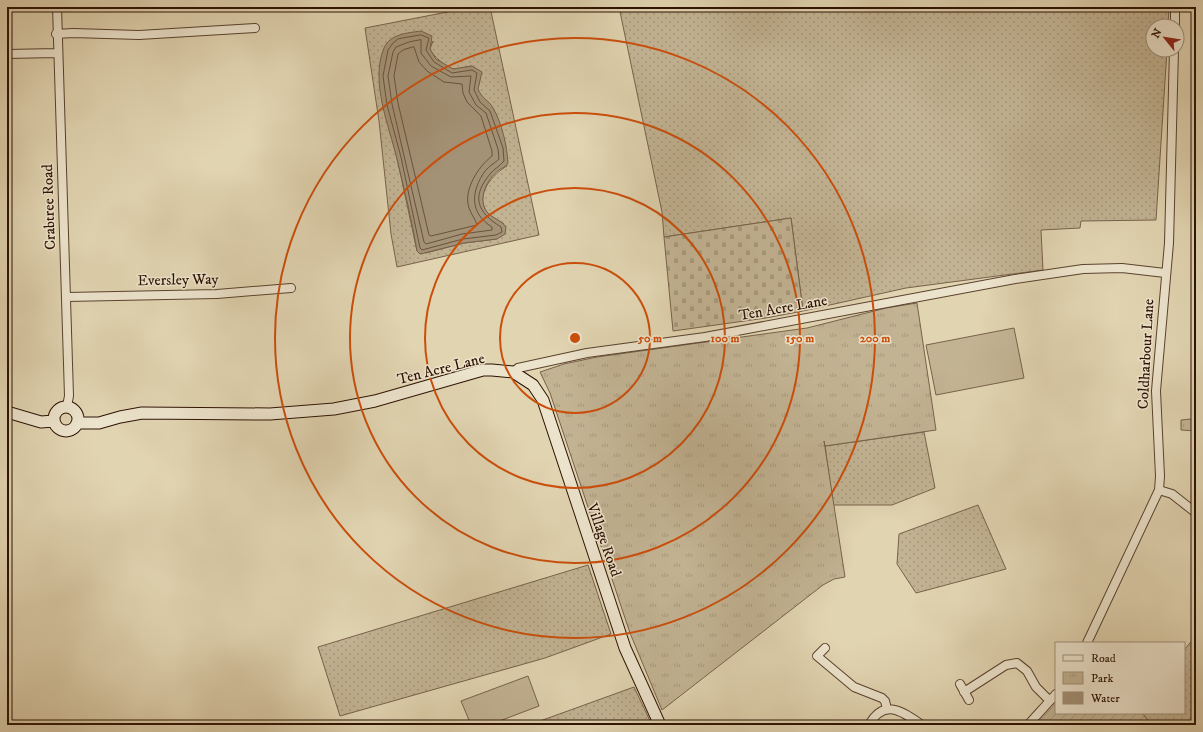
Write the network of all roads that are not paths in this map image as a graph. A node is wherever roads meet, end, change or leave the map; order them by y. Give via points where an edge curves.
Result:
1 (57, 7) edge
2 (1175, 7) edge
3 (1175, 18) edge
4 (256, 28) dead end
5 (56, 34) junction
6 (57, 53) junction
7 (7, 54) edge
8 (1174, 58) edge
9 (1165, 273) junction
10 (291, 288) dead end
11 (66, 297) junction
12 (513, 372) junction
13 (67, 406) junction
14 (7, 412) edge
15 (54, 421) junction
16 (77, 423) junction
17 (1159, 490) junction
18 (1196, 513) edge
19 (1087, 642) edge
20 (825, 648) dead end
21 (960, 684) dead end
22 (964, 692) junction
23 (1055, 695) edge
24 (969, 700) dead end
25 (1050, 701) junction
26 (886, 709) junction
27 (660, 725) edge
28 (869, 725) edge
29 (922, 725) edge
30 (1028, 725) edge

1 - 5 street, Crabtree Road
2 - 3 street
4 - 5 street via 139,36
5 - 6 street, Crabtree Road
6 - 7 street
6 - 11 street, Crabtree Road
8 - 9 street, Coldharbour Lane via 1169,243
9 - 12 street, Ten Acre Lane via 1122,268 1083,269 1015,279 705,337 587,353 518,368
9 - 17 street, Coldharbour Lane via 1156,391
10 - 11 street, Eversley Way via 217,294
11 - 13 street, Crabtree Road via 69,396
12 - 16 street, Ten Acre Lane via 483,370 375,401 334,409 263,414 142,413 99,423
12 - 27 street, Village Road via 533,385 543,400 625,648
13 - 15 street via 58,409
13 - 16 street via 75,410
14 - 15 street via 41,422
15 - 16 street via 64,431 74,428
17 - 18 street via 1172,494
17 - 19 street, Coldharbour Lane
20 - 26 street via 817,656 854,687 882,698
21 - 22 street
22 - 24 street
22 - 25 street via 1006,665 1017,663 1027,671 1036,687
23 - 25 street
25 - 30 street
26 - 28 street via 876,714
26 - 29 street via 902,712

